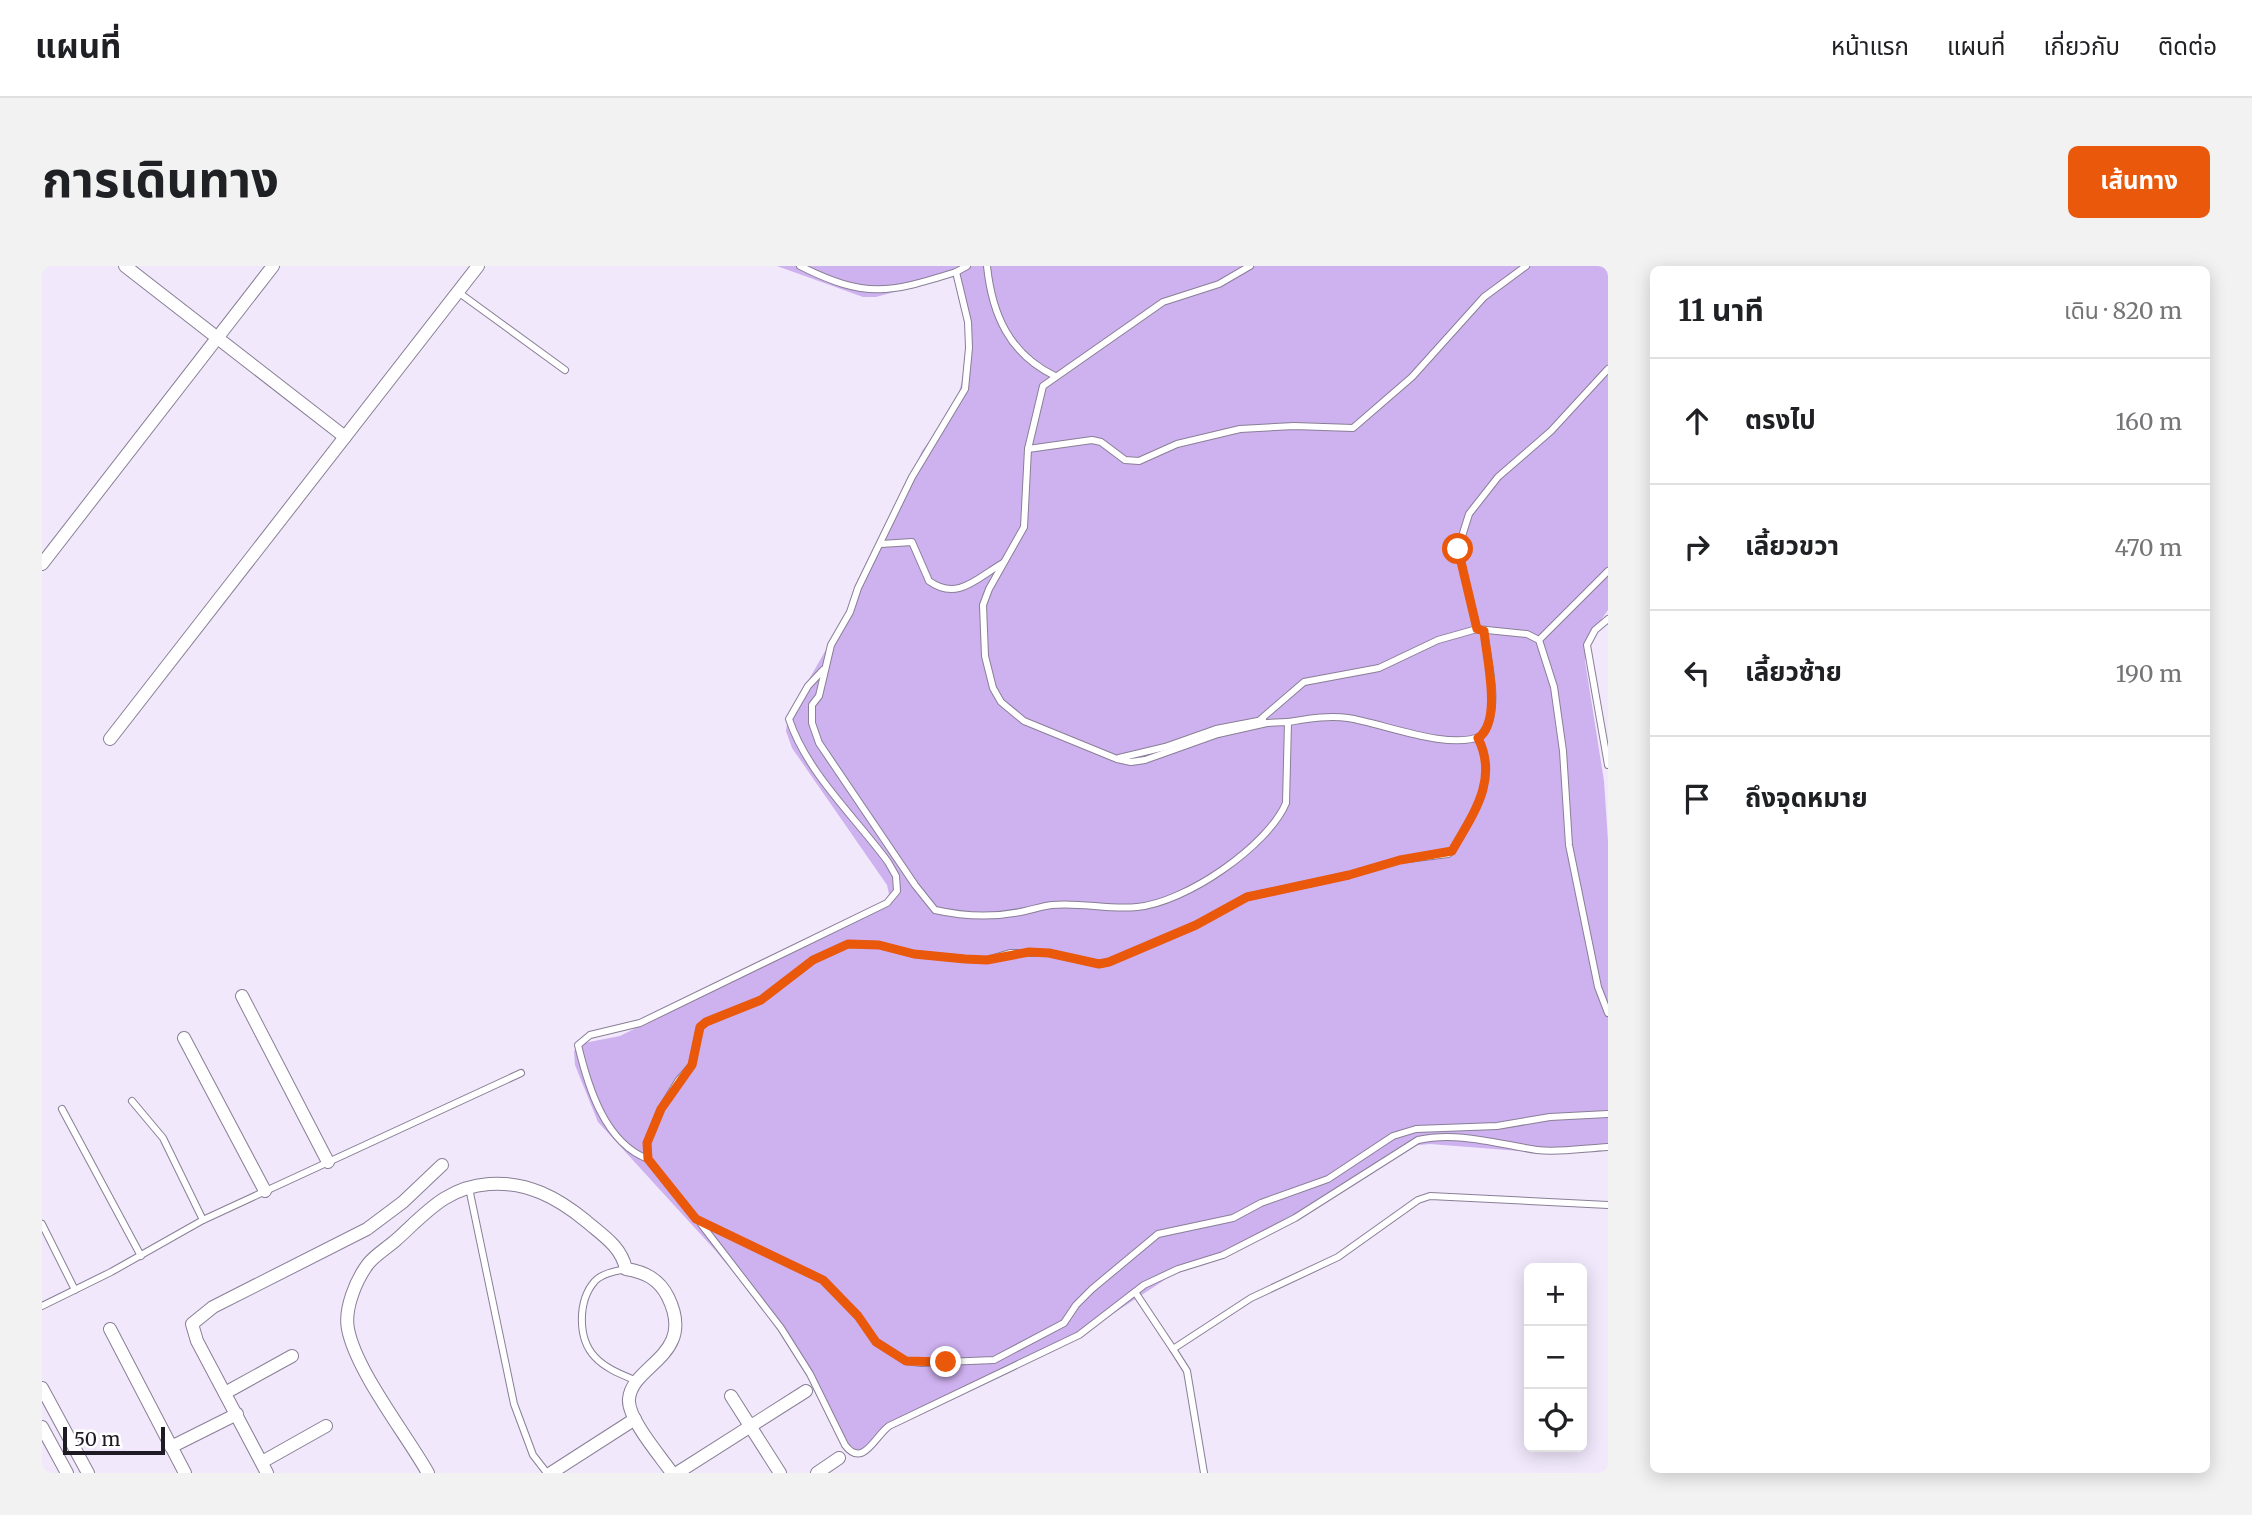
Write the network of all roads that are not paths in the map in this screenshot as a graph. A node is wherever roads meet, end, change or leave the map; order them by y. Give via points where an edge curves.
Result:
1 (125, 266) edge
2 (273, 266) edge
3 (478, 266) edge
4 (800, 266) edge
5 (967, 266) edge
6 (987, 266) edge
7 (1250, 266) edge
8 (1526, 266) edge
9 (956, 272) junction
10 (458, 292) junction
11 (218, 339) junction
12 (1608, 369) edge
13 (565, 370) dead end
14 (1055, 376) junction
15 (345, 437) junction
16 (1028, 449) junction
17 (881, 544) junction
18 (1003, 563) junction
19 (42, 564) edge
20 (1608, 571) edge
21 (1608, 619) edge
22 (1481, 630) junction
23 (1539, 640) junction
24 (825, 669) junction
25 (1264, 721) junction
26 (1288, 722) junction
27 (110, 738) dead end
28 (1478, 738) junction
29 (1608, 765) edge
30 (242, 996) dead end
31 (1608, 1013) edge
32 (184, 1038) dead end
33 (521, 1073) dead end
34 (132, 1101) dead end
35 (62, 1109) dead end
36 (1608, 1114) edge
37 (1608, 1147) edge
38 (648, 1159) junction
39 (328, 1162) junction
40 (442, 1165) dead end
41 (468, 1188) junction
42 (265, 1191) junction
43 (1608, 1205) edge
44 (697, 1219) junction
45 (202, 1220) junction
46 (42, 1224) edge
47 (141, 1256) junction
48 (626, 1269) junction
49 (75, 1290) junction
50 (1135, 1292) junction
51 (42, 1306) edge
52 (110, 1329) dead end
53 (1173, 1349) junction
54 (292, 1356) dead end
55 (637, 1381) junction
56 (42, 1388) edge
57 (806, 1391) dead end
58 (225, 1392) junction
59 (731, 1396) dead end
60 (237, 1414) junction
61 (635, 1419) junction
62 (326, 1426) dead end
63 (751, 1426) junction
64 (42, 1427) edge
65 (69, 1438) junction
66 (53, 1447) junction
67 (171, 1447) junction
68 (839, 1458) dead end
69 (265, 1467) edge
70 (67, 1473) edge
71 (88, 1473) edge
72 (184, 1473) edge
73 (428, 1473) edge
74 (549, 1473) edge
75 (675, 1473) edge
76 (780, 1473) edge
77 (817, 1473) edge
78 (1204, 1473) edge

1 - 11 street
2 - 11 street
3 - 10 street
4 - 9 lane via 822,277 879,292
5 - 9 lane
6 - 14 lane via 993,306 1004,328 1034,366
7 - 14 lane via 1219,284 1163,302
8 - 16 lane via 1485,297 1412,377 1353,428 1240,429 1177,444 1139,461 1125,460 1092,440
9 - 17 lane via 968,322 965,389 912,477
10 - 13 lane
10 - 15 street
11 - 15 street
11 - 19 street
12 - 22 lane via 1551,431 1498,477 1469,514 1458,549
14 - 16 lane via 1043,386
15 - 27 street
16 - 18 lane via 1024,527
17 - 18 lane via 912,542 929,581 950,590 960,590
17 - 24 lane via 831,645
18 - 25 lane via 984,606 983,640 993,688 1001,702 1024,722 1131,762
20 - 23 lane
21 - 29 lane via 1587,645
22 - 23 lane via 1527,634
22 - 25 lane via 1438,640 1379,668 1304,682
22 - 28 lane via 1491,702 1485,732
23 - 31 lane via 1554,687 1569,845 1598,987
24 - 26 lane via 819,696 812,705 819,743 935,910 982,917 1051,905 1139,907 1161,902 1212,877 1257,845 1281,814 1286,803
24 - 38 lane via 808,686 789,719 818,772 888,862 897,891 887,903 640,1023 590,1035 578,1045 595,1096 619,1142
25 - 26 lane
26 - 28 lane via 1346,717 1421,736
28 - 38 lane via 1487,756 1482,793 1448,854 1400,860 1247,897 1196,925 1099,964 1029,952 965,959 861,943 813,960 761,1000 700,1027 692,1065 661,1109 647,1143
30 - 39 street
32 - 42 street
33 - 39 lane
34 - 45 lane via 163,1138
35 - 47 lane
36 - 44 lane via 1416,1129 1393,1136 1328,1180 1261,1203 1233,1218 1158,1234 1076,1305 1065,1323 994,1360 906,1361 876,1342 823,1280
37 - 50 lane via 1540,1150 1480,1139 1437,1136 1418,1140 1295,1218
38 - 44 lane
39 - 42 lane
40 - 58 street via 367,1229 213,1307 192,1324
41 - 48 street via 498,1184 545,1192 610,1241 624,1257
41 - 73 street via 435,1203 368,1264 347,1312 348,1330 359,1356
41 - 74 lane via 514,1404 533,1455
42 - 45 lane
43 - 53 lane via 1430,1196 1338,1257 1251,1298
44 - 50 lane via 781,1328 845,1445 858,1454 870,1449 889,1426 1079,1335
45 - 47 lane
46 - 49 lane
47 - 49 lane
48 - 55 street via 649,1275 660,1285 673,1308 676,1326 669,1346
48 - 55 lane via 596,1280 583,1300 581,1319 596,1359
49 - 51 lane
50 - 53 lane
52 - 67 street
53 - 78 lane via 1187,1371
54 - 58 street
55 - 61 street via 629,1398
56 - 65 street
57 - 63 street
58 - 60 street
59 - 63 street
60 - 67 street
60 - 69 street
61 - 74 street
61 - 75 street
62 - 69 street
63 - 75 street
63 - 76 street
64 - 66 street
65 - 66 street
65 - 71 street
66 - 70 street
67 - 72 street
68 - 77 street

